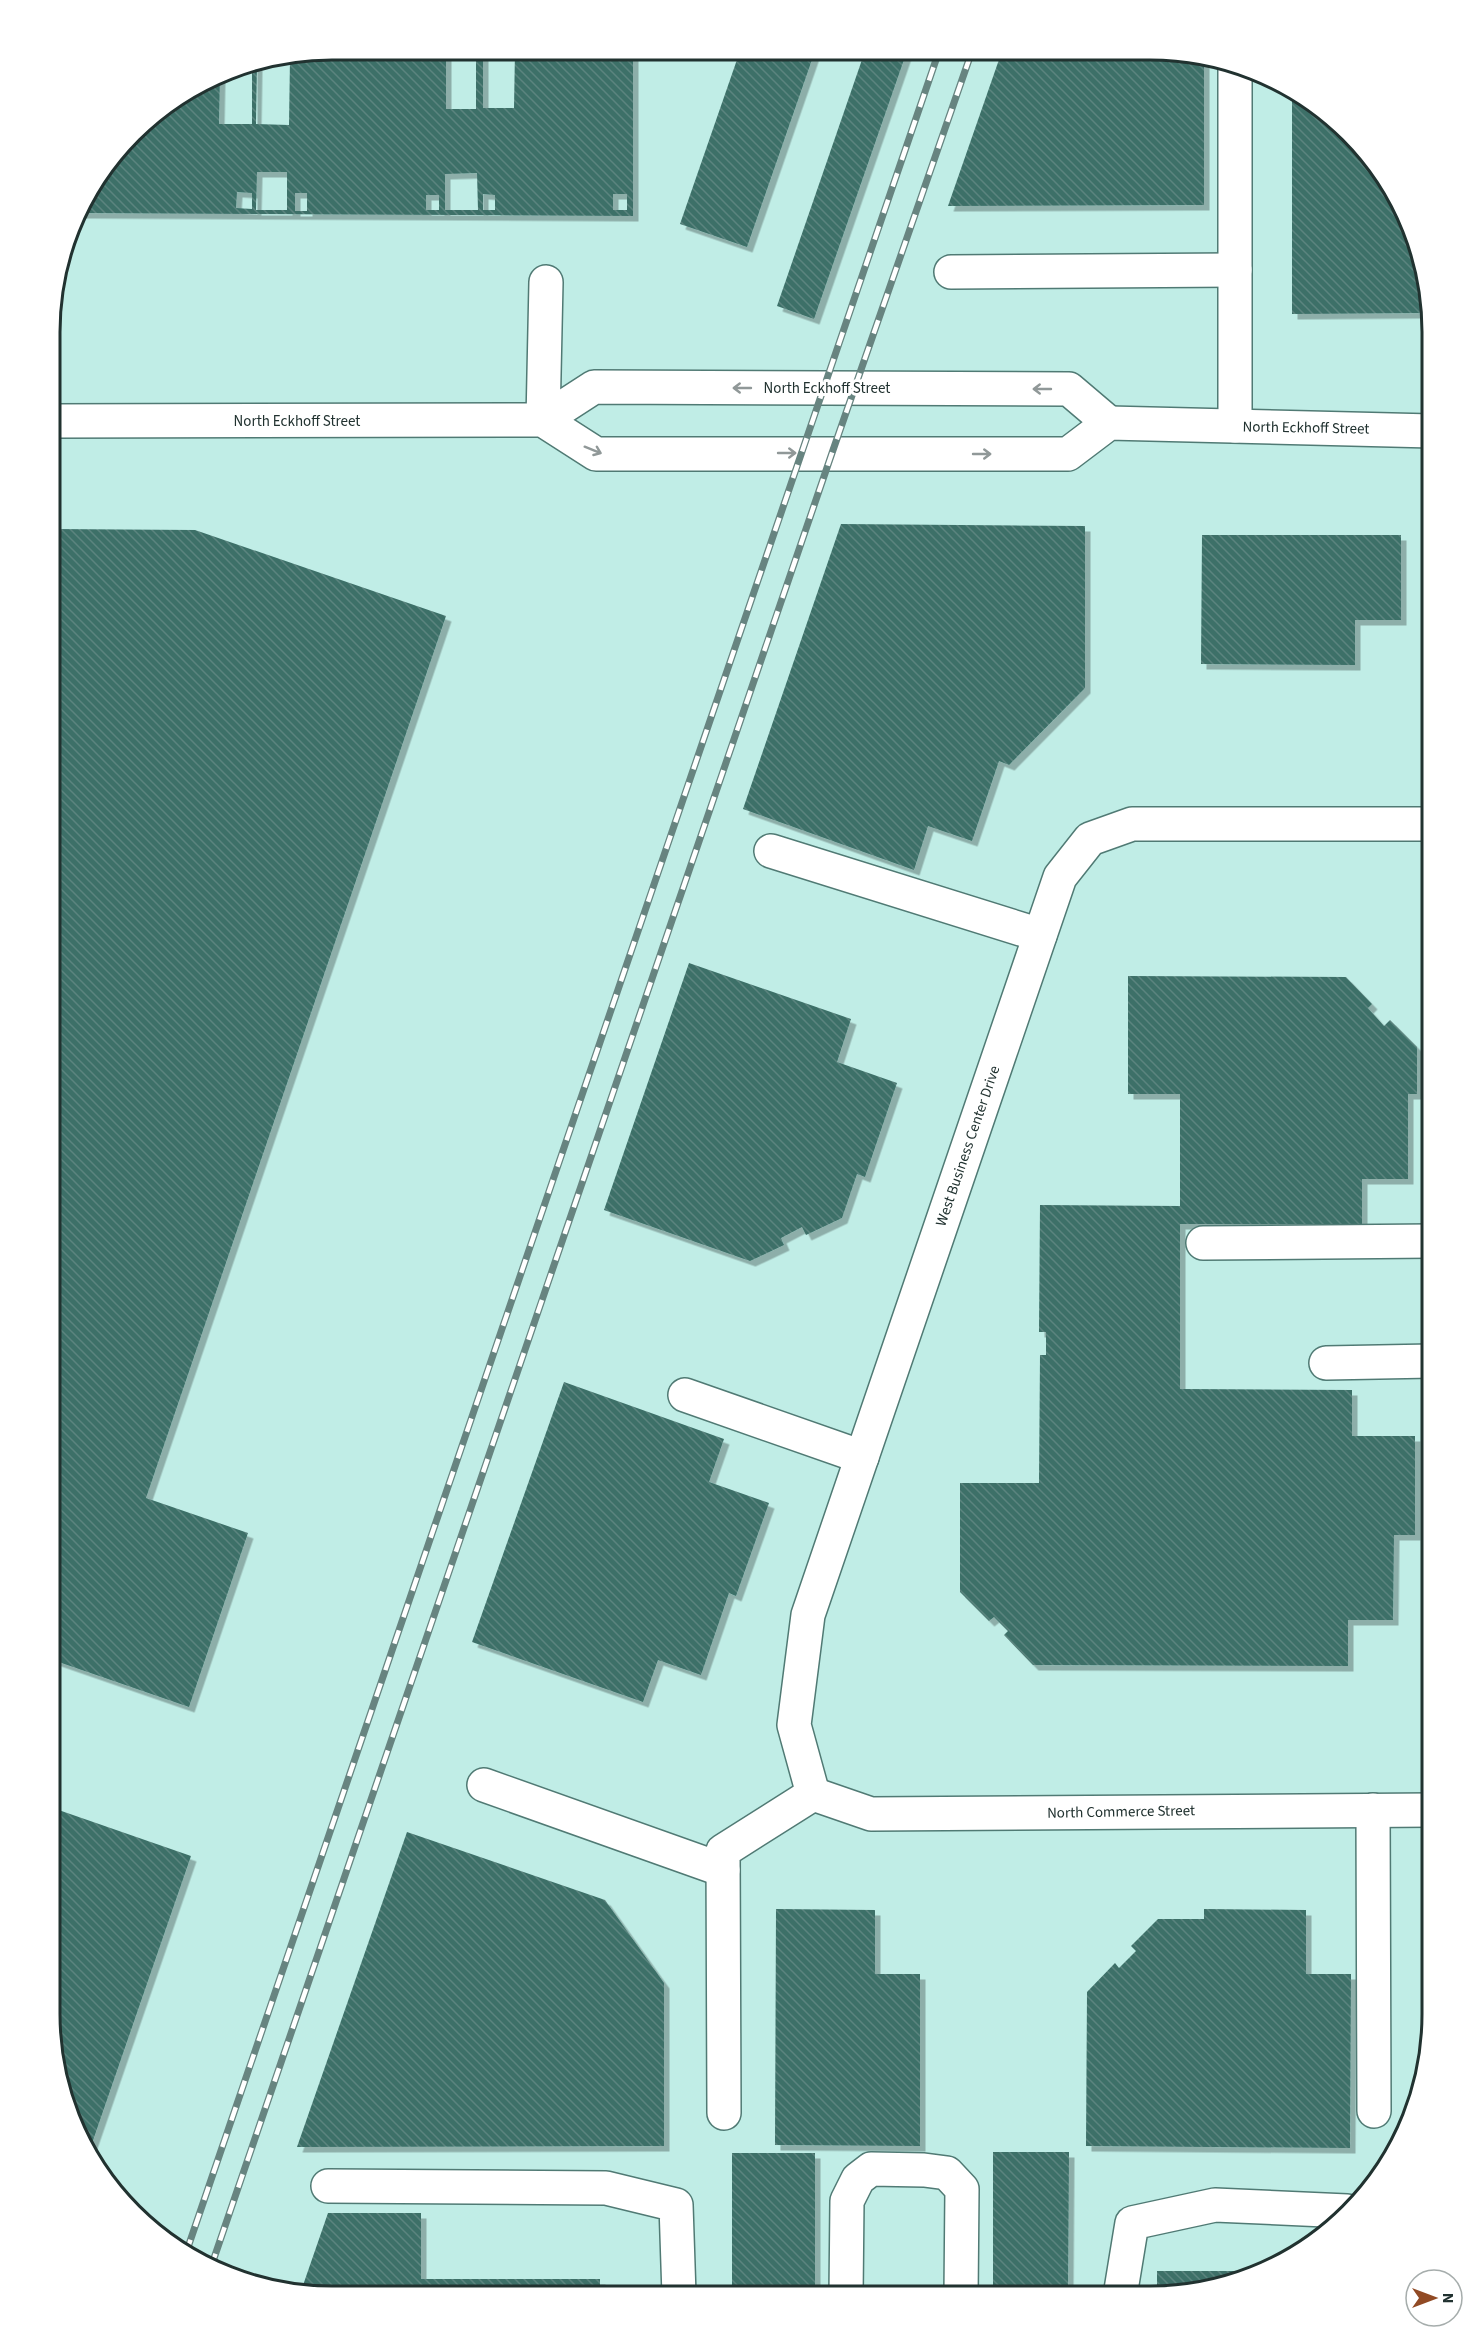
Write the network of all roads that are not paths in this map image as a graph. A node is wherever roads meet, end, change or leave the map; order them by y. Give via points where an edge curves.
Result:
1 (1235, 73) edge
2 (1235, 270) junction
3 (951, 272) dead end
4 (546, 282) dead end
5 (543, 420) junction
6 (60, 421) edge
7 (1108, 423) junction
8 (1235, 426) junction
9 (1422, 430) edge
10 (1422, 824) edge
11 (771, 851) dead end
12 (1040, 935) junction
13 (1422, 1241) edge
14 (1203, 1243) dead end
15 (1422, 1361) edge
16 (1326, 1363) dead end
17 (685, 1395) dead end
18 (862, 1457) junction
19 (484, 1785) dead end
20 (813, 1794) junction
21 (1373, 1810) junction
22 (1422, 1810) edge
23 (723, 1870) junction
24 (1374, 2110) dead end
25 (724, 2113) dead end
26 (328, 2186) dead end
27 (1337, 2211) edge
28 (679, 2286) edge
29 (846, 2286) edge
30 (961, 2286) edge
31 (1122, 2286) edge

1 - 2 street
2 - 3 street
2 - 8 street
4 - 5 street
5 - 6 street, North Eckhoff Street
5 -> 7 street via 596,454 1068,454
7 -> 5 street, North Eckhoff Street via 1069,389 594,387
7 - 8 street, North Eckhoff Street
8 - 9 street, North Eckhoff Street
10 - 12 street, West Business Center Drive via 1132,824 1090,839 1060,877
11 - 12 street
12 - 18 street, West Business Center Drive
13 - 14 street
15 - 16 street
17 - 18 street
18 - 20 street, West Business Center Drive via 808,1615 794,1725
19 - 23 street
20 - 21 street, North Commerce Street via 871,1814
20 - 23 street via 723,1851
21 - 22 street, North Commerce Street
21 - 24 street
23 - 25 street
26 - 28 street via 606,2188 676,2205
27 - 31 street via 1215,2205 1132,2223
29 - 30 street via 847,2201 858,2179 871,2169 947,2173 962,2188

